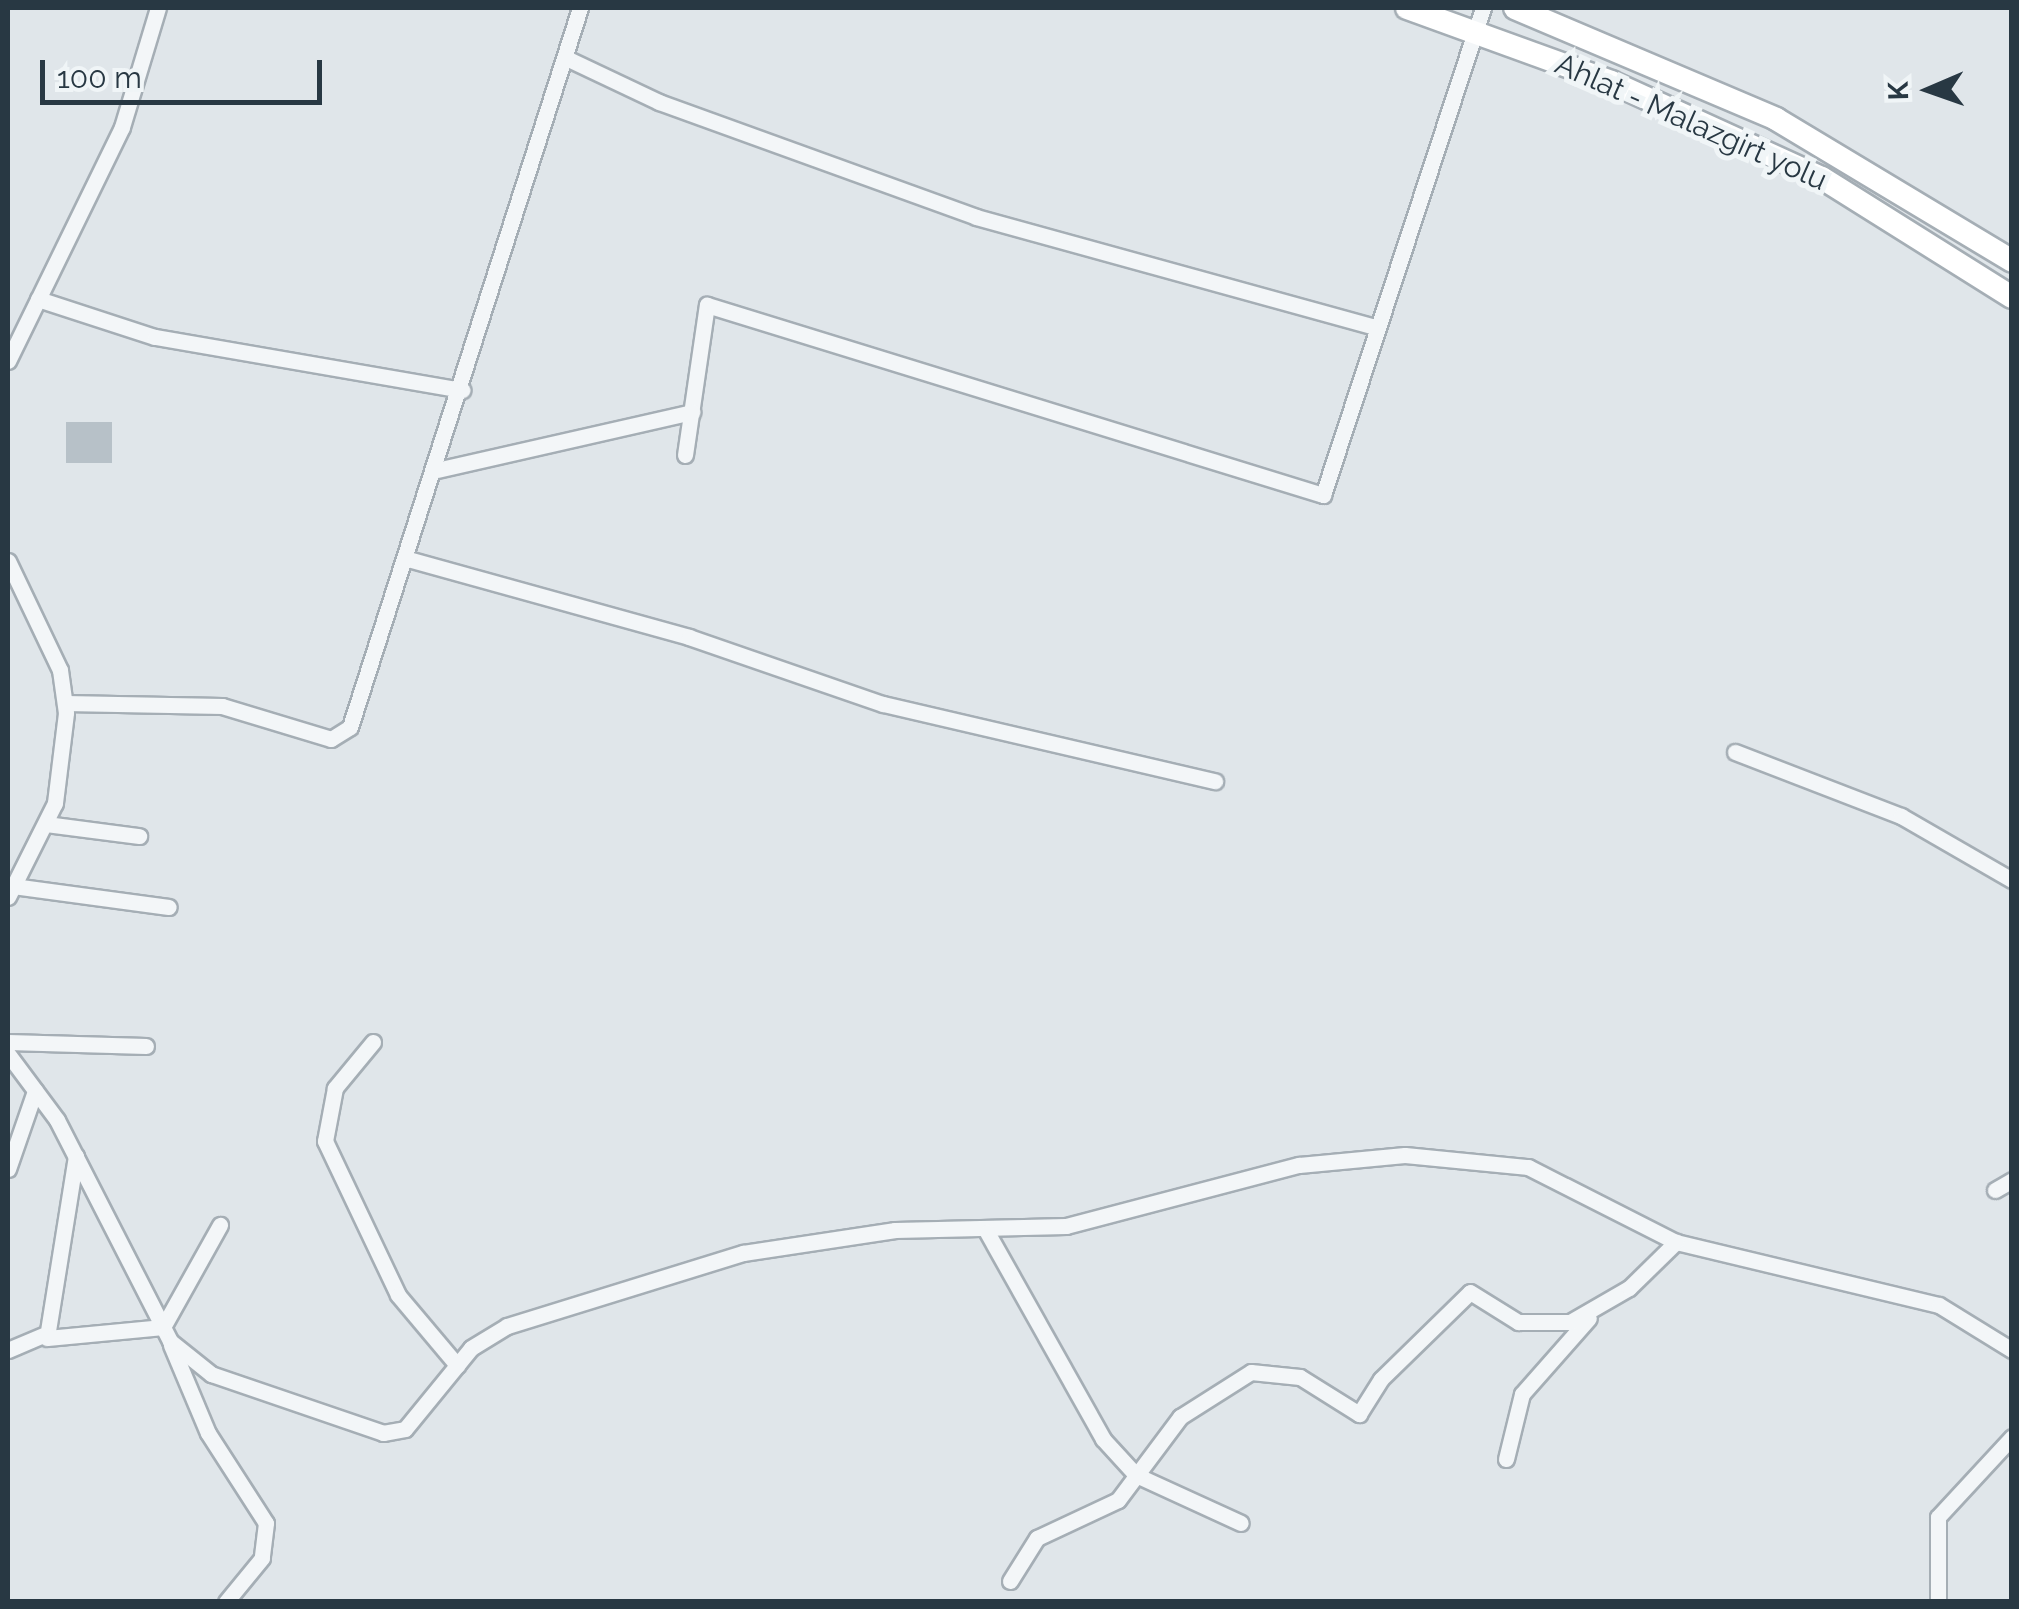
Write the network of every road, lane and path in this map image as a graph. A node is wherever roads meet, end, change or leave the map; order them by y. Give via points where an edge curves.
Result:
1 (158, 8) edge
2 (580, 8) edge
3 (1407, 8) edge
4 (1483, 8) edge
5 (1515, 8) edge
6 (1474, 31) junction
7 (566, 58) junction
8 (2012, 262) edge
9 (2012, 297) edge
10 (38, 299) junction
11 (1373, 326) junction
12 (8, 361) edge
13 (462, 390) junction
14 (692, 412) junction
15 (685, 455) dead end
16 (437, 470) junction
17 (408, 559) junction
18 (8, 560) edge
19 (65, 703) junction
20 (1735, 752) dead end
21 (1216, 781) dead end
22 (46, 824) junction
23 (139, 836) dead end
24 (2012, 880) edge
25 (10, 892) edge
26 (168, 907) dead end
27 (8, 1042) edge
28 (373, 1042) dead end
29 (146, 1046) dead end
30 (8, 1054) edge
31 (35, 1091) junction
32 (76, 1156) junction
33 (8, 1169) edge
34 (2012, 1180) edge
35 (1996, 1190) dead end
36 (220, 1225) dead end
37 (987, 1232) junction
38 (1676, 1242) junction
39 (1591, 1315) junction
40 (44, 1334) junction
41 (166, 1334) junction
42 (8, 1350) edge
43 (2012, 1350) edge
44 (457, 1366) junction
45 (2012, 1437) edge
46 (1506, 1458) dead end
47 (1136, 1475) junction
48 (1241, 1522) dead end
49 (1010, 1580) dead end
50 (226, 1602) edge
51 (1938, 1602) edge

1 - 10 street via 122,127
2 - 7 street
3 - 6 main road, Ahlat - Malazgirt yolu
4 - 6 street
5 - 8 main road, Ahlat - Malazgirt yolu via 1776,119
6 - 9 main road, Ahlat - Malazgirt yolu via 1822,178
6 - 11 street
7 - 11 street via 660,102 958,211
7 - 13 street
10 - 12 street
10 - 13 street via 155,337
11 - 14 street via 1324,495 707,305
13 - 16 street
14 - 15 street
14 - 16 street
16 - 17 street
17 - 19 street via 360,708 341,737 222,706
17 - 21 street via 690,638 883,704
18 - 19 street via 55,656
19 - 22 street via 62,780
20 - 24 street via 1901,816
22 - 23 street
22 - 25 street
25 - 26 street
27 - 29 street
28 - 44 street via 335,1088 326,1141 398,1295
30 - 31 street
31 - 32 street
31 - 33 street
32 - 40 street
32 - 41 street
34 - 35 street
36 - 41 street
37 - 38 street via 1111,1217 1299,1165 1439,1154 1528,1167
37 - 44 street via 896,1230 762,1248 507,1326
37 - 47 street via 1077,1398
38 - 39 street
38 - 43 street via 1939,1305
39 - 46 street via 1522,1394
39 - 47 street via 1518,1322 1470,1292 1381,1380 1359,1414 1300,1377 1251,1372 1180,1417
40 - 41 street via 94,1340
40 - 42 street
41 - 44 street via 210,1374 384,1434 405,1430
41 - 50 street via 208,1433 266,1523 262,1558
45 - 51 street via 1938,1517
47 - 48 street
47 - 49 street via 1118,1500 1037,1538

